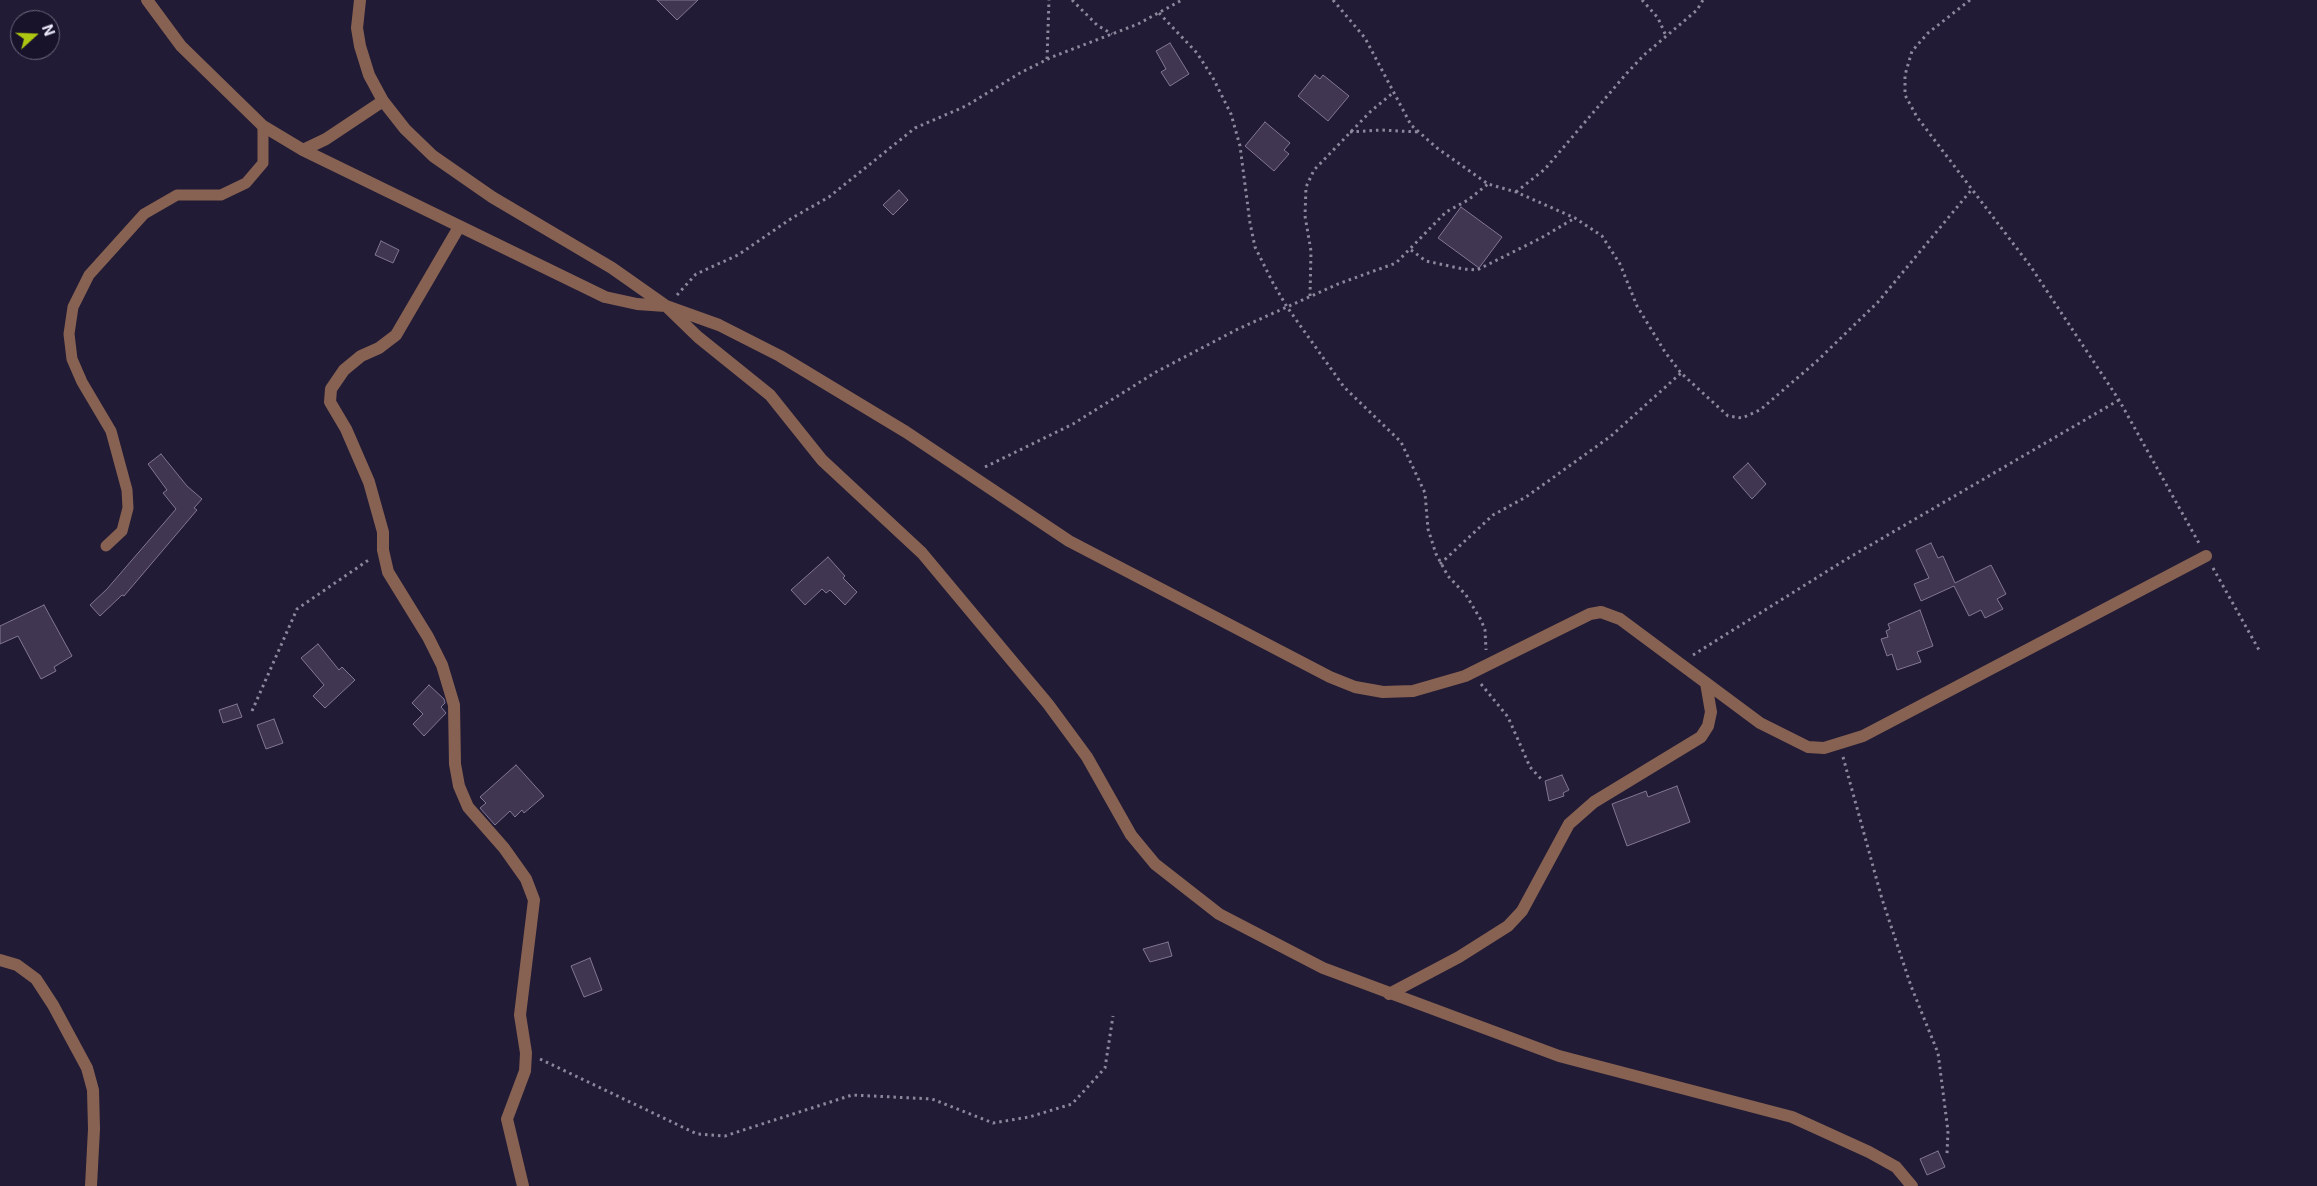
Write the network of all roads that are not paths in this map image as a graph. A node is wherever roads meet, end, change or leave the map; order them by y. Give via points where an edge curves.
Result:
1 (147, 0) edge
2 (360, 0) edge
3 (383, 101) junction
4 (263, 126) junction
5 (303, 150) junction
6 (459, 227) junction
7 (666, 306) junction
8 (106, 546) dead end
9 (2206, 556) road end
10 (1706, 683) junction
11 (0, 960) edge
12 (1389, 994) junction
13 (91, 1186) edge
14 (523, 1186) edge
15 (1912, 1186) edge

1 - 4 street via 181,46
2 - 3 street via 357,28 360,46 369,75
3 - 5 street via 326,139
3 - 7 street via 405,130 433,156 492,196 612,268
4 - 5 street
4 - 8 lane via 263,163 246,183 222,194 178,195 144,214 89,275 73,307 69,334 72,359 112,431 127,490 128,508 122,531
5 - 6 street
6 - 7 street via 605,297
6 - 14 street via 396,335 344,370 332,389 330,402 346,429 369,482 383,532 382,550 388,572 442,665 454,704 457,778 468,807 504,848 526,879 534,900 520,1015 526,1053 524,1071 507,1119
7 - 10 street via 719,325 780,356 906,432 1069,541 1355,687 1383,692 1413,691 1465,676 1590,614 1601,612 1620,619
7 - 12 street via 698,337 770,395 822,460 922,553 1048,704 1087,758 1131,835 1155,864 1219,914 1323,968
9 - 10 street via 1872,732 1840,744 1808,747 1760,723
10 - 12 street via 1711,712 1701,737 1594,802 1569,824 1522,911 1508,926
11 - 13 street via 17,965 36,979 87,1068 93,1090
12 - 15 street via 1559,1056 1792,1117 1896,1167

